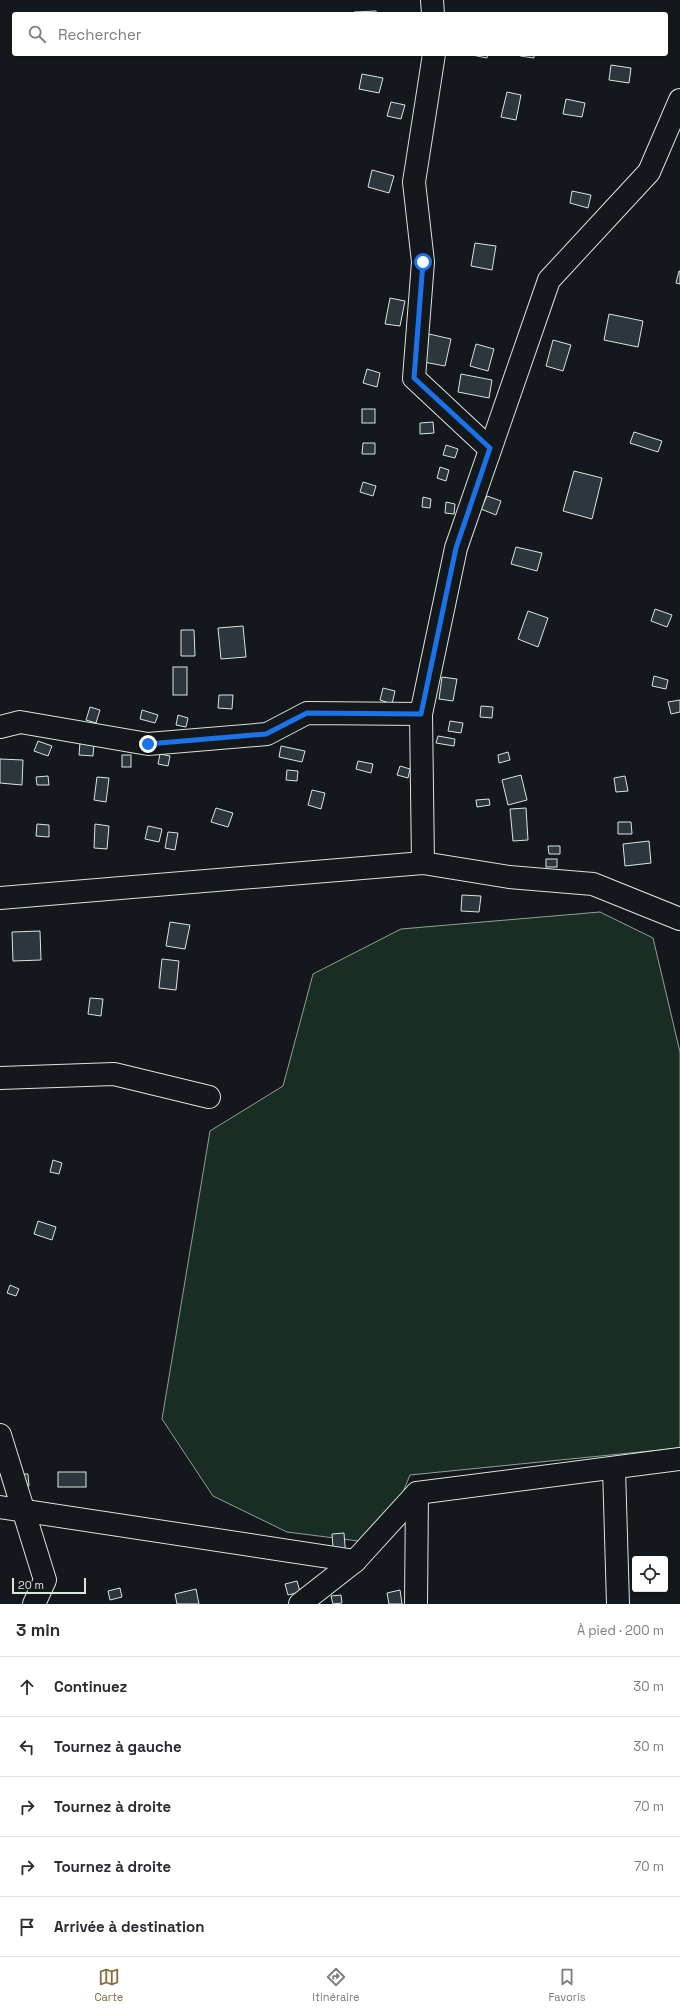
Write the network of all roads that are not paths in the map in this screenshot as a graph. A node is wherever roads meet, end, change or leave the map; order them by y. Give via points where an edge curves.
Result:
1 (432, 0) edge
2 (433, 12) edge
3 (434, 56) edge
4 (680, 100) edge
5 (490, 448) junction
6 (421, 714) junction
7 (0, 727) edge
8 (424, 863) junction
9 (0, 898) edge
10 (680, 919) edge
11 (0, 1078) edge
12 (209, 1097) dead end
13 (0, 1435) edge
14 (680, 1459) edge
15 (614, 1468) junction
16 (417, 1493) junction
17 (0, 1507) edge
18 (24, 1510) junction
19 (354, 1561) junction
20 (34, 1604) edge
21 (300, 1604) edge
22 (416, 1604) edge
23 (618, 1604) edge

1 - 2 street
3 - 5 street via 414,182 423,262 414,378
4 - 5 street via 649,172 549,280
5 - 6 street via 456,548
6 - 7 street via 307,713 266,734 148,744 20,722
6 - 8 street
8 - 9 street
8 - 10 street via 509,877 593,884
11 - 12 street via 114,1074
13 - 18 street
14 - 15 street
15 - 16 street
15 - 23 street
16 - 19 street
16 - 22 street
17 - 18 street
18 - 19 street
18 - 20 street via 45,1580
19 - 21 street

